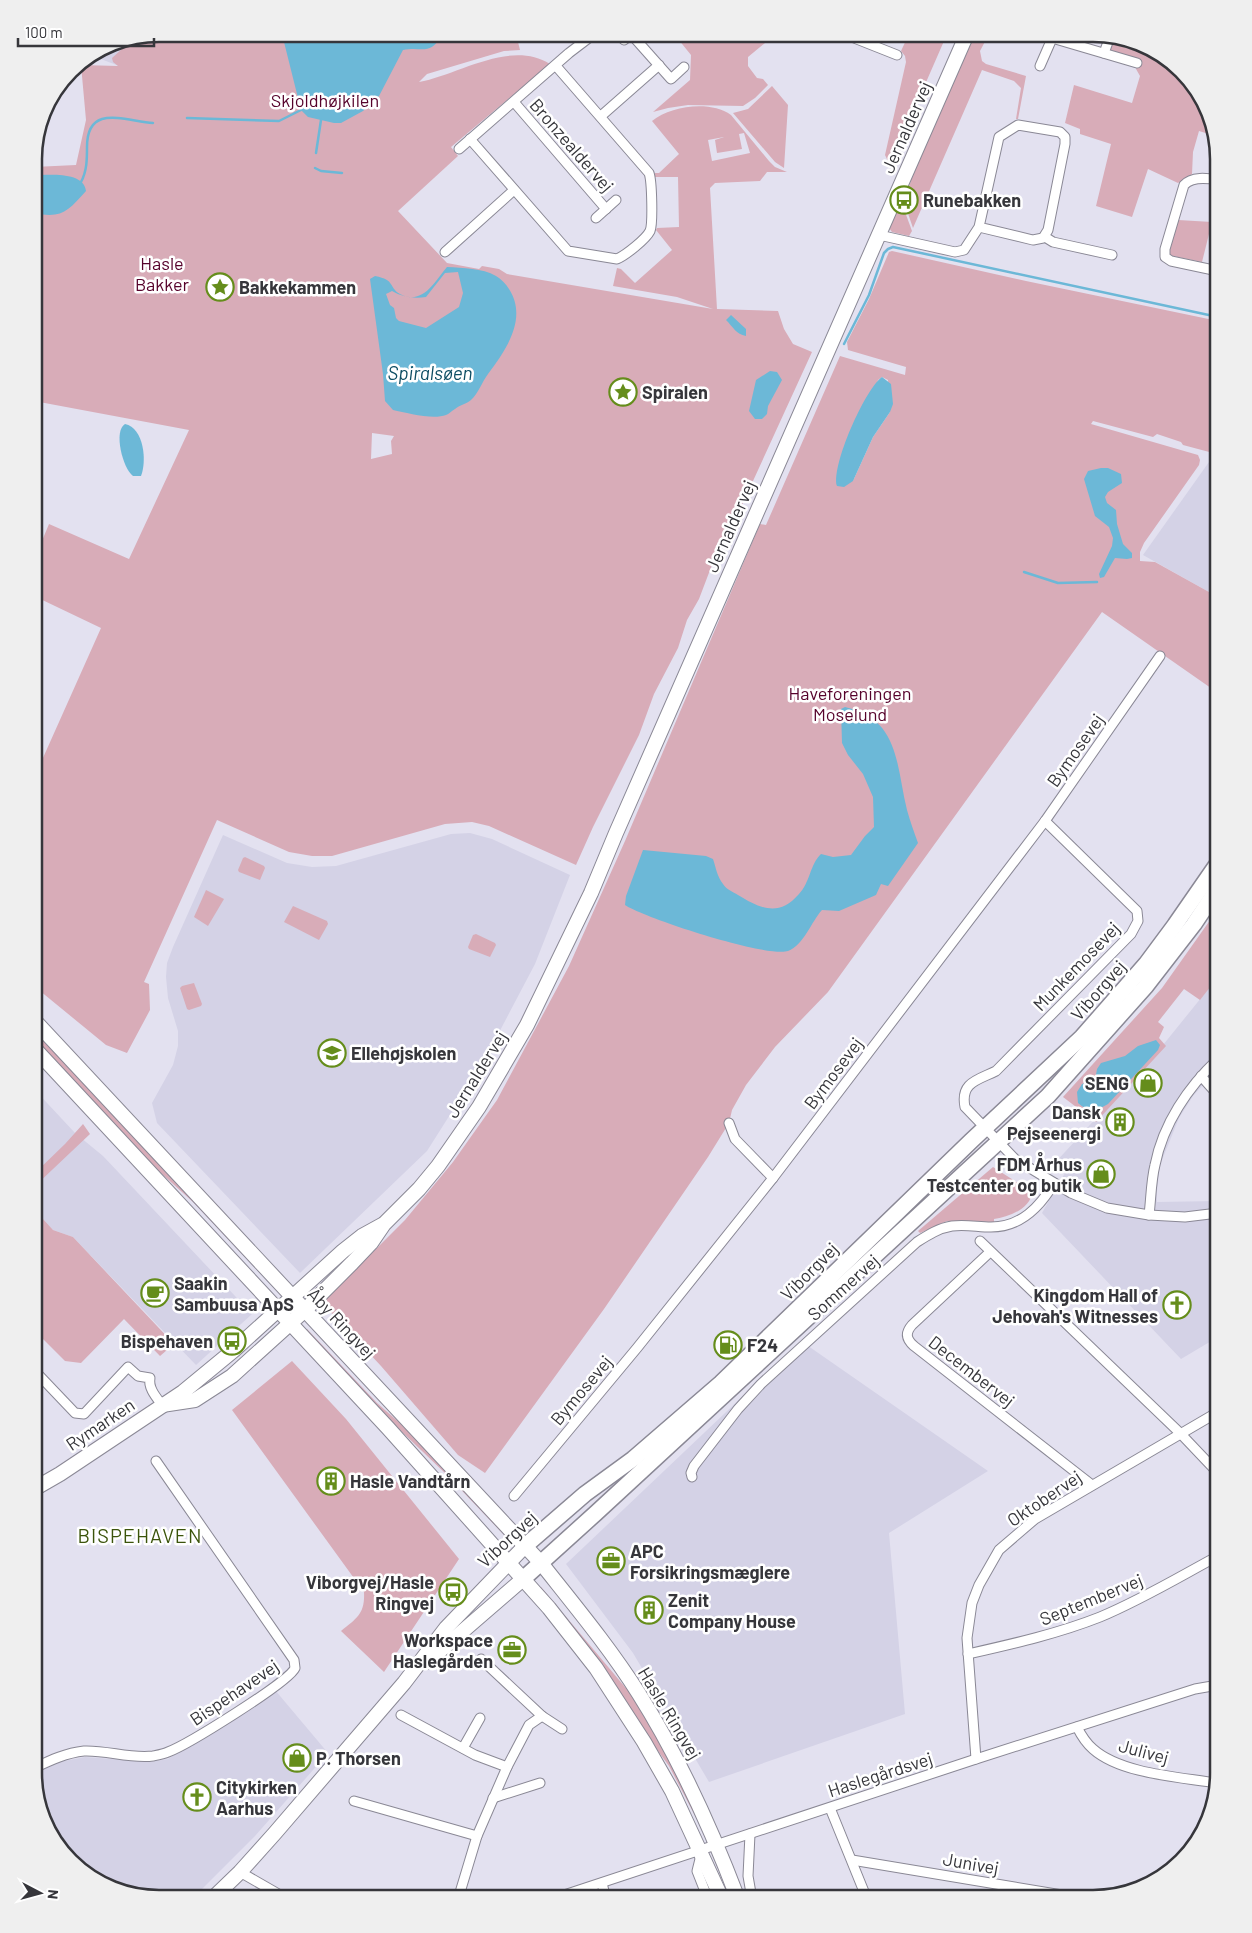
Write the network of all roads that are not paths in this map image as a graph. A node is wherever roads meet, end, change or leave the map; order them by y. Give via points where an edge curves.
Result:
1 (584, 42) edge
2 (639, 43) edge
3 (866, 43) edge
4 (963, 43) edge
5 (1050, 43) edge
6 (1074, 43) edge
7 (1107, 44) edge
8 (1104, 53) junction
9 (897, 56) dead end
10 (1137, 63) dead end
11 (659, 65) junction
12 (556, 66) junction
13 (1040, 66) dead end
14 (684, 67) dead end
15 (514, 102) junction
16 (602, 116) junction
17 (470, 139) junction
18 (459, 149) dead end
19 (1210, 180) edge
20 (514, 190) junction
21 (616, 200) dead end
22 (606, 209) junction
23 (596, 218) dead end
24 (979, 228) junction
25 (879, 235) junction
26 (1045, 237) junction
27 (445, 252) dead end
28 (1112, 255) dead end
29 (1210, 269) edge
30 (1160, 656) dead end
31 (1045, 821) junction
32 (1210, 875) edge
33 (1210, 900) edge
34 (42, 1029) edge
35 (42, 1057) edge
36 (1210, 1068) edge
37 (1202, 1076) junction
38 (1210, 1086) edge
39 (729, 1123) dead end
40 (984, 1129) junction
41 (998, 1142) junction
42 (773, 1178) junction
43 (1054, 1183) junction
44 (1210, 1214) edge
45 (1149, 1215) junction
46 (384, 1224) junction
47 (980, 1241) dead end
48 (990, 1252) junction
49 (293, 1297) junction
50 (279, 1310) junction
51 (305, 1310) junction
52 (291, 1323) junction
53 (42, 1378) edge
54 (162, 1405) junction
55 (1210, 1417) edge
56 (1180, 1434) junction
57 (156, 1461) dead end
58 (1210, 1465) edge
59 (692, 1477) dead end
60 (42, 1484) edge
61 (1092, 1485) junction
62 (514, 1496) dead end
63 (525, 1546) junction
64 (1210, 1560) edge
65 (508, 1562) junction
66 (541, 1563) junction
67 (523, 1579) junction
68 (968, 1654) junction
69 (481, 1659) dead end
70 (404, 1683) junction
71 (1210, 1686) edge
72 (401, 1715) dead end
73 (542, 1716) junction
74 (480, 1718) dead end
75 (1077, 1727) junction
76 (562, 1729) dead end
77 (462, 1748) junction
78 (976, 1760) junction
79 (42, 1764) edge
80 (507, 1767) junction
81 (1209, 1782) edge
82 (540, 1783) dead end
83 (493, 1798) junction
84 (354, 1801) dead end
85 (830, 1808) junction
86 (750, 1834) junction
87 (477, 1836) junction
88 (717, 1845) junction
89 (701, 1850) junction
90 (852, 1860) junction
91 (240, 1872) junction
92 (602, 1883) junction
93 (221, 1890) edge
94 (271, 1890) edge
95 (461, 1890) edge
96 (580, 1890) edge
97 (604, 1890) edge
98 (704, 1890) edge
99 (718, 1890) edge
100 (734, 1890) edge
101 (750, 1890) edge
102 (864, 1890) edge
103 (1032, 1890) edge

1 - 12 street, Bronzealdervej
2 - 11 street
3 - 9 street
4 - 25 street, Jernaldervej
5 - 13 street
6 - 8 street
7 - 8 street
8 - 10 street
11 - 14 street via 671,79
11 - 16 street
12 - 15 street, Bronzealdervej
12 - 16 street
15 - 17 street, Bronzealdervej
15 - 22 street, Bronzealdervej
16 - 20 street via 650,176 651,228 623,256 615,259 568,251
17 - 18 street, Bronzealdervej
17 - 20 street
19 - 29 street via 1186,182 1165,254 1170,261
20 - 27 street
21 - 22 street, Bronzealdervej
22 - 23 street, Bronzealdervej
24 - 25 street via 966,247 958,252
24 - 26 street via 1033,240
24 - 26 street via 998,139 1020,125 1060,132 1066,141
25 - 46 street, Jernaldervej via 616,833 591,875 574,927 536,1008 479,1107 451,1148 419,1189
26 - 28 street via 1053,242
30 - 31 street, Bymosevej
31 - 40 street, Munkemosevej via 1137,911 1138,921 1131,934 996,1071 968,1085 964,1092 965,1107
31 - 42 street, Bymosevej
32 - 40 main road, Viborgvej via 1175,925 1105,1013
33 - 41 main road, Viborgvej via 1140,993 1048,1096
34 - 49 street, Åby Ringvej
35 - 50 street
36 - 37 street
37 - 38 street
37 - 45 street via 1183,1100 1159,1148
39 - 42 street via 735,1138
40 - 41 street
40 - 63 main road, Viborgvej via 721,1383 634,1459 585,1494
41 - 43 street via 1015,1159
41 - 66 main road, Viborgvej
42 - 62 street, Bymosevej
43 - 45 street via 1107,1208
43 - 59 street, Sommervej via 1037,1208 1016,1222 995,1227 950,1226 917,1242 754,1391 694,1466
44 - 45 street via 1185,1217
46 - 49 street, Jernaldervej via 343,1251
46 - 51 street, Jernaldervej via 371,1243
47 - 48 street
48 - 56 street
48 - 61 street, Decembervej via 912,1325 908,1339
49 - 50 street, Jernaldervej
49 - 51 street, Åby Ringvej
50 - 52 street
50 - 54 street, Rymarken via 183,1392
51 - 52 street, Jernaldervej
51 - 63 street, Åby Ringvej
52 - 54 street, Rymarken via 230,1377 195,1400
52 - 65 street
53 - 54 street, Rymarken via 75,1412 84,1414 128,1367 138,1376 150,1378 152,1390
54 - 60 street, Rymarken
55 - 56 street, Oktobervej
56 - 58 street
56 - 61 street, Oktobervej
57 - 79 street, Bispehavevej via 294,1660 295,1668 290,1676 218,1724 166,1753 137,1756 86,1751 64,1754
61 - 68 street, Oktobervej via 1035,1519 999,1550 972,1603
63 - 65 street, Viborgvej
63 - 66 street, Åby Ringvej
64 - 68 street, Septembervej via 1100,1617 1030,1640
65 - 67 street, Hasle Ringvej
65 - 70 street, Viborgvej via 451,1623
66 - 67 main road, Viborgvej
66 - 88 street, Hasle Ringvej via 596,1633 638,1694 683,1772
67 - 70 street, Viborgvej
67 - 89 street, Hasle Ringvej via 611,1689 667,1783
68 - 78 street, Oktobervej
69 - 73 street
70 - 91 street, Viborgvej
71 - 75 street, Haslegårdsvej
72 - 77 street
73 - 76 street
73 - 80 street via 529,1724
74 - 77 street
75 - 78 street, Haslegårdsvej
75 - 81 street, Julivej via 1092,1749 1111,1760 1148,1771
77 - 80 street
78 - 85 street, Haslegårdsvej
80 - 83 street
82 - 83 street
83 - 87 street
84 - 87 street
85 - 86 street, Haslegårdsvej
85 - 90 street
86 - 88 street, Haslegårdsvej
86 - 101 street
87 - 95 street
88 - 89 street, Haslegårdsvej
88 - 100 street, Hasle Ringvej
89 - 92 street, Haslegårdsvej
89 - 98 street via 697,1871
89 - 99 street, Hasle Ringvej
90 - 102 street
90 - 103 street, Junivej
91 - 93 street, Viborgvej
91 - 94 street
92 - 96 street, Haslegårdsvej
92 - 97 street

